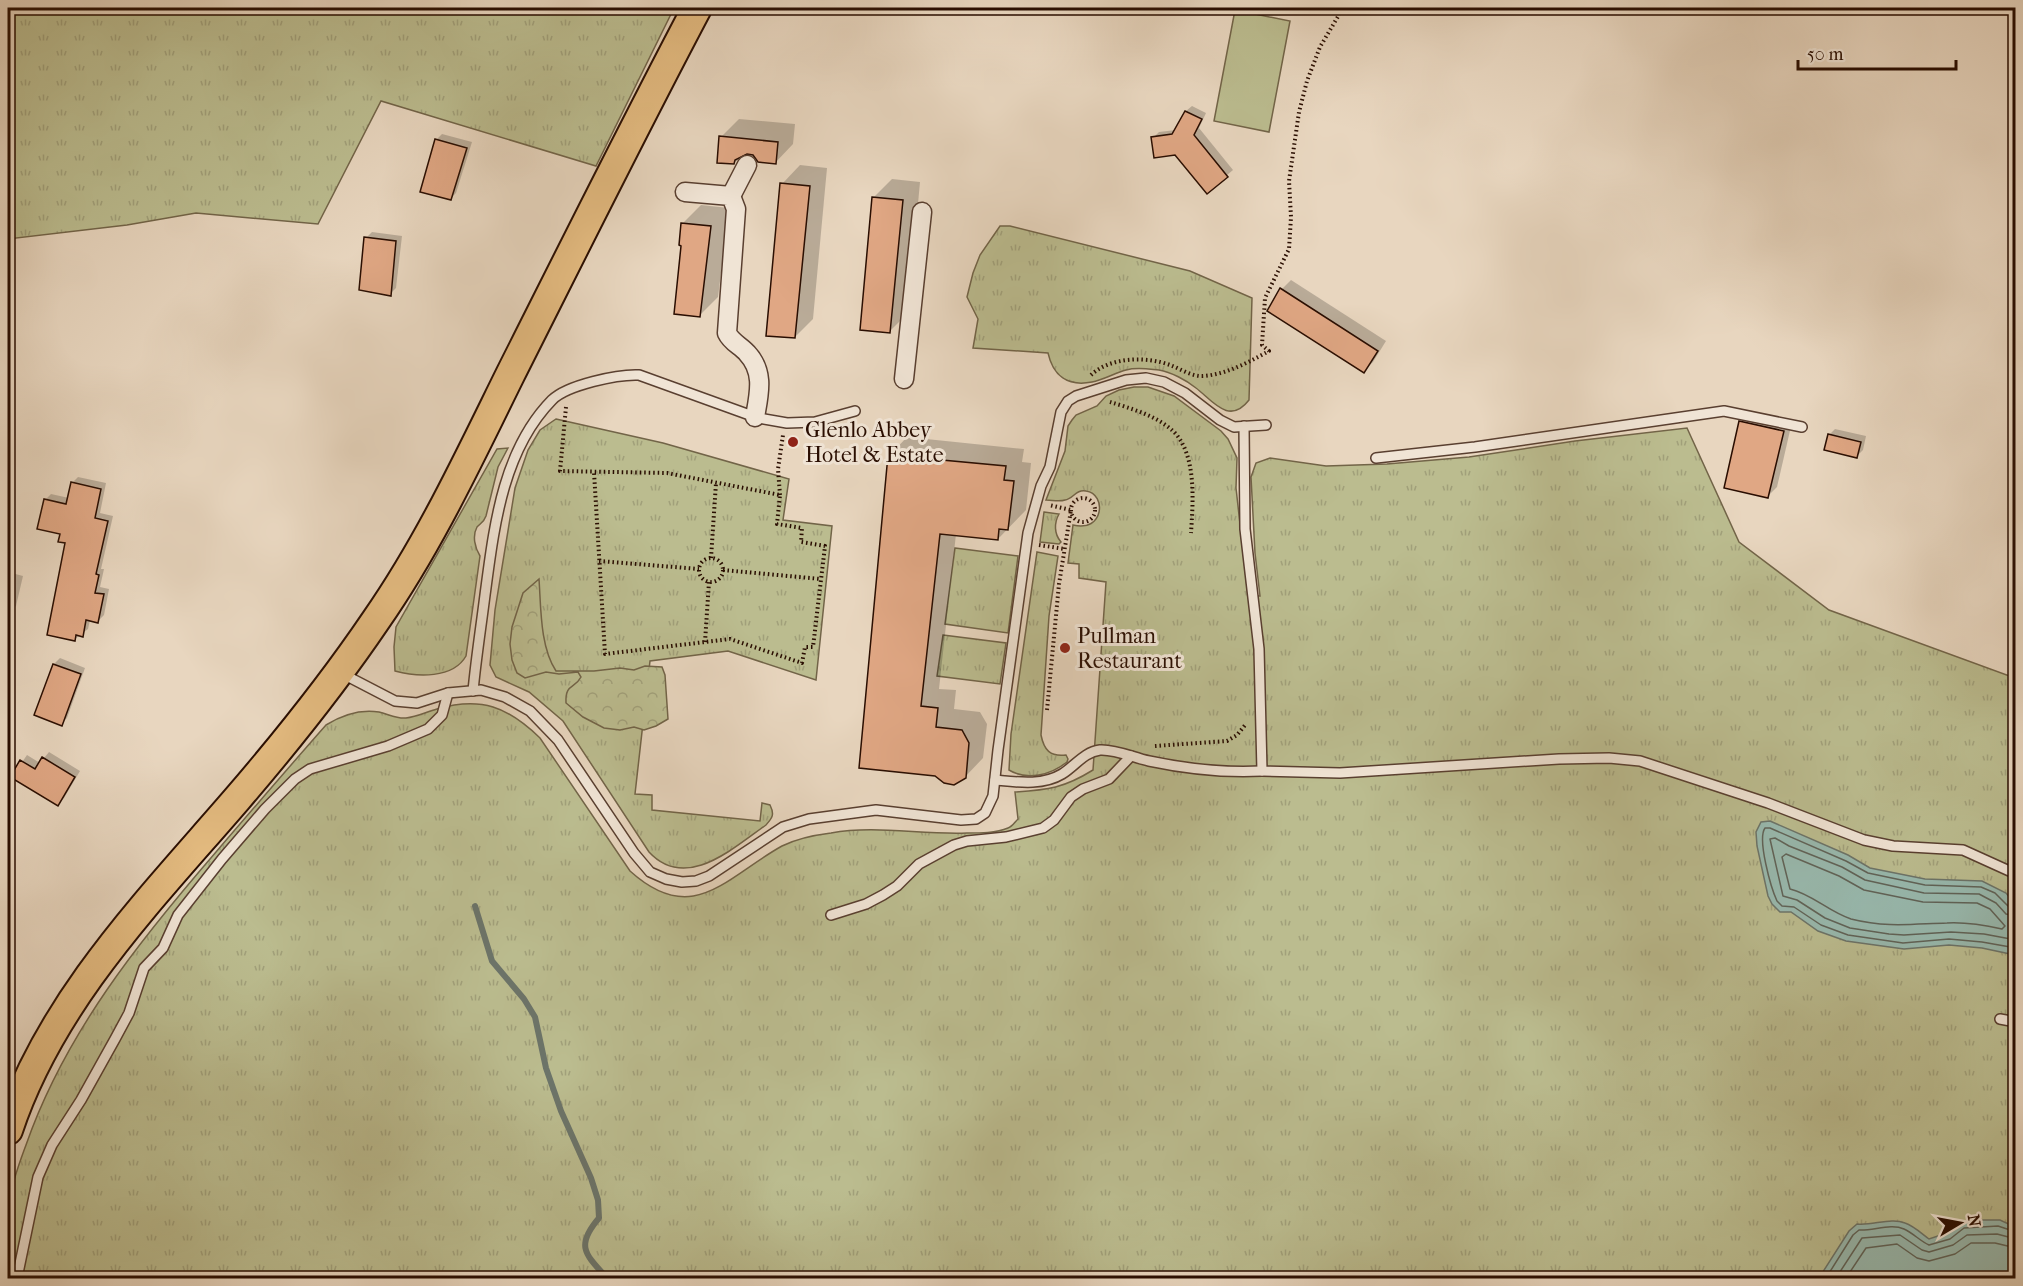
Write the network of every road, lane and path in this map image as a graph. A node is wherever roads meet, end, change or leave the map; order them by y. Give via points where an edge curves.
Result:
1 (697, 8) edge
2 (1343, 8) edge
3 (747, 165) dead end
4 (685, 192) dead end
5 (731, 196) junction
6 (922, 212) dead end
7 (1269, 351) dead end
8 (904, 379) dead end
9 (561, 395) junction
10 (1085, 395) junction
11 (855, 411) dead end
12 (755, 417) junction
13 (785, 423) junction
14 (1266, 424) dead end
15 (1244, 426) junction
16 (1802, 427) dead end
17 (1376, 458) dead end
18 (594, 472) junction
19 (716, 483) junction
20 (780, 495) junction
21 (1037, 502) junction
22 (1071, 510) junction
23 (1191, 533) dead end
24 (1027, 544) junction
25 (1065, 549) junction
26 (711, 558) junction
27 (599, 561) junction
28 (699, 569) junction
29 (723, 570) junction
30 (821, 579) junction
31 (709, 582) junction
32 (705, 642) junction
33 (339, 672) junction
34 (473, 691) junction
35 (448, 693) junction
36 (1260, 707) junction
37 (1047, 710) dead end
38 (1131, 756) junction
39 (1262, 771) junction
40 (995, 780) junction
41 (2016, 874) edge
42 (831, 915) dead end
43 (2001, 1019) dead end
44 (2016, 1022) edge
45 (8, 1130) edge
46 (17, 1278) edge

1 - 33 main road via 426,537 378,618
2 - 7 path via 1320,47 1299,112 1288,181 1289,249 1265,298 1262,345
3 - 5 street
4 - 5 street
5 - 12 street via 736,209 727,333 757,368 760,384
6 - 8 street
9 - 12 lane via 607,377 639,375
9 - 18 path via 566,406 560,471
9 - 34 lane via 533,422 512,464 500,504
10 - 15 lane via 1126,380 1146,378 1185,393 1234,427
10 - 21 lane via 1068,401 1061,411 1050,467
10 - 23 path via 1130,407 1173,431 1184,448 1191,474
11 - 13 lane via 815,422
12 - 13 lane
13 - 20 path via 778,469
14 - 15 lane
15 - 36 lane via 1245,529 1259,649
16 - 17 lane via 1724,411
18 - 19 path via 667,473
18 - 27 path
19 - 20 path
19 - 26 path
20 - 30 path via 777,524 802,528 801,542 825,546
21 - 22 path
21 - 24 lane
22 - 22 path via 1080,522 1088,521 1095,512 1091,501 1084,498 1074,502
22 - 25 path
24 - 25 path
24 - 40 lane
25 - 37 path
26 - 28 path via 704,560
26 - 29 path via 721,563
27 - 28 path
27 - 32 path via 605,654
28 - 31 path via 702,579
29 - 30 path
29 - 31 path via 717,580
30 - 32 path via 813,646 805,647 802,663 730,639
31 - 32 path
33 - 35 lane via 395,701 417,703
33 - 45 main road via 84,983 28,1078
34 - 35 lane
34 - 40 lane via 505,697 530,711 558,740 650,872 682,882 709,876 783,827 809,819 876,810 976,819 985,813
35 - 46 lane via 442,715 428,729 409,739 310,769 295,779 236,842 178,915 163,948 144,968 120,1030 52,1145 38,1177
36 - 38 path via 1227,741 1149,747 1136,750
36 - 39 lane
38 - 39 lane via 1224,773
38 - 40 lane via 1101,750 1086,754 1060,776 1043,782
38 - 42 lane via 1109,779 1071,797 1043,828 954,845 919,864 883,895
39 - 41 lane via 1340,773 1569,759 1640,761 1864,840 1893,846 1963,850
43 - 44 lane

